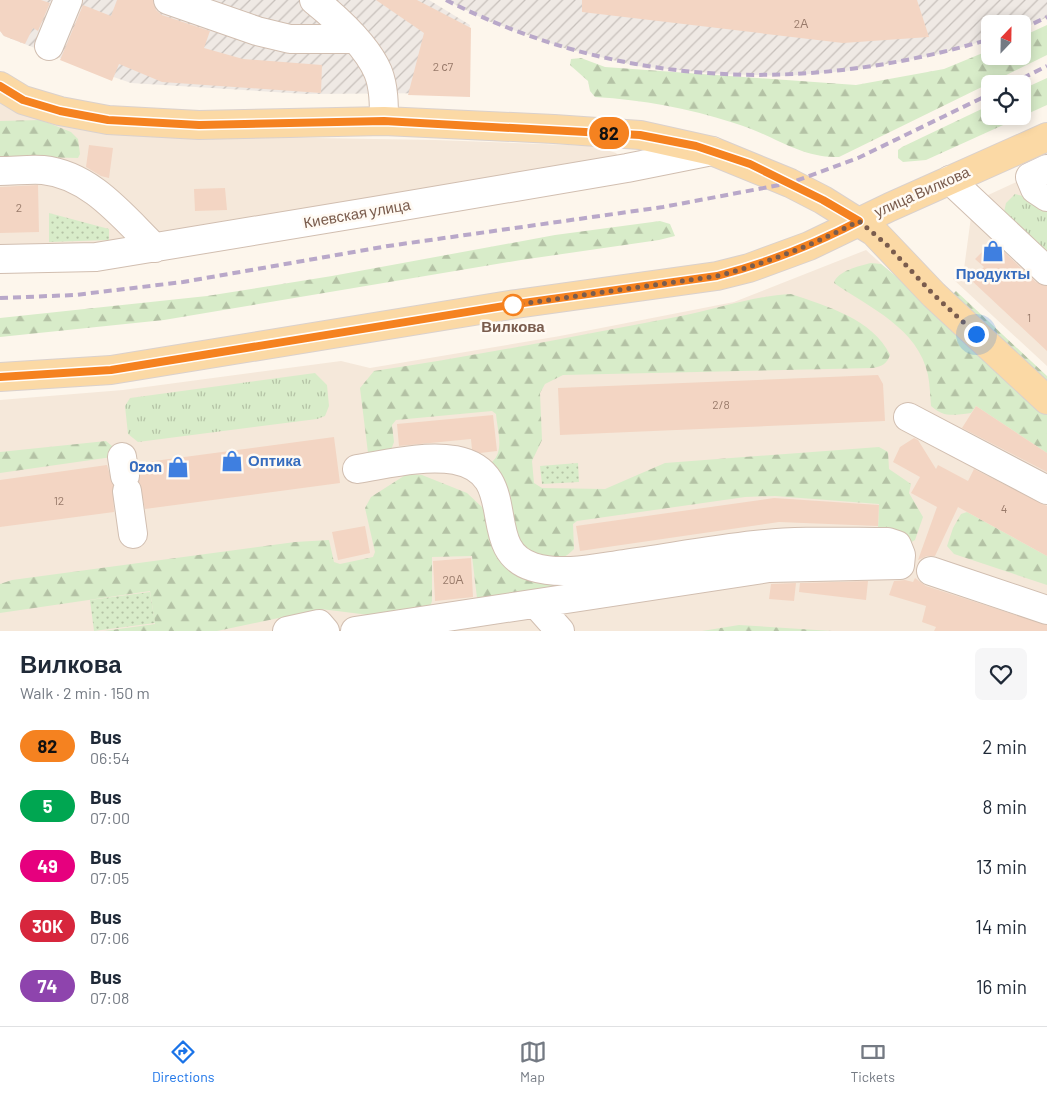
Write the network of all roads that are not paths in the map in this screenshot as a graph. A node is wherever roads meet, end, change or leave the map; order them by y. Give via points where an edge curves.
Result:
1 (68, 0) edge
2 (168, 0) edge
3 (314, 0) edge
4 (354, 39) junction
5 (49, 46) dead end
6 (0, 86) edge
7 (384, 121) junction
8 (1047, 137) edge
9 (712, 151) junction
10 (1047, 169) edge
11 (0, 171) edge
12 (950, 180) junction
13 (1047, 197) edge
14 (859, 221) junction
15 (155, 248) junction
16 (0, 259) edge
17 (1047, 271) edge
18 (0, 377) edge
19 (1047, 400) edge
20 (908, 417) dead end
21 (357, 469) dead end
22 (125, 475) dead end
23 (1047, 490) edge
24 (133, 534) dead end
25 (931, 571) dead end
26 (537, 605) junction
27 (1047, 610) edge
28 (287, 631) edge
29 (325, 631) edge
30 (355, 631) edge
31 (560, 631) edge

1 - 5 street
2 - 4 street via 290,39
3 - 4 street via 332,14
4 - 7 street via 378,72
6 - 7 main road via 23,100 108,120 199,125
7 - 9 main road via 640,135
8 - 12 main road, улица Вилкова
9 - 14 main road via 790,183
9 - 15 street, Киевская улица
10 - 13 street via 1030,177 1035,189
11 - 15 street via 44,170 94,189
12 - 14 main road, улица Вилкова
12 - 17 street via 986,230
14 - 18 main road, улица Вилкова via 809,246 717,276 516,304 111,370
14 - 19 main road
15 - 16 street, Киевская улица via 96,257
20 - 23 street
21 - 26 street via 431,459 456,460 480,470 492,484 504,542 518,559 533,567 586,570 755,545 790,543 888,542 897,545 901,555 900,565 769,568
22 - 24 street
25 - 27 street
26 - 30 street
26 - 31 street
28 - 29 street via 319,624

